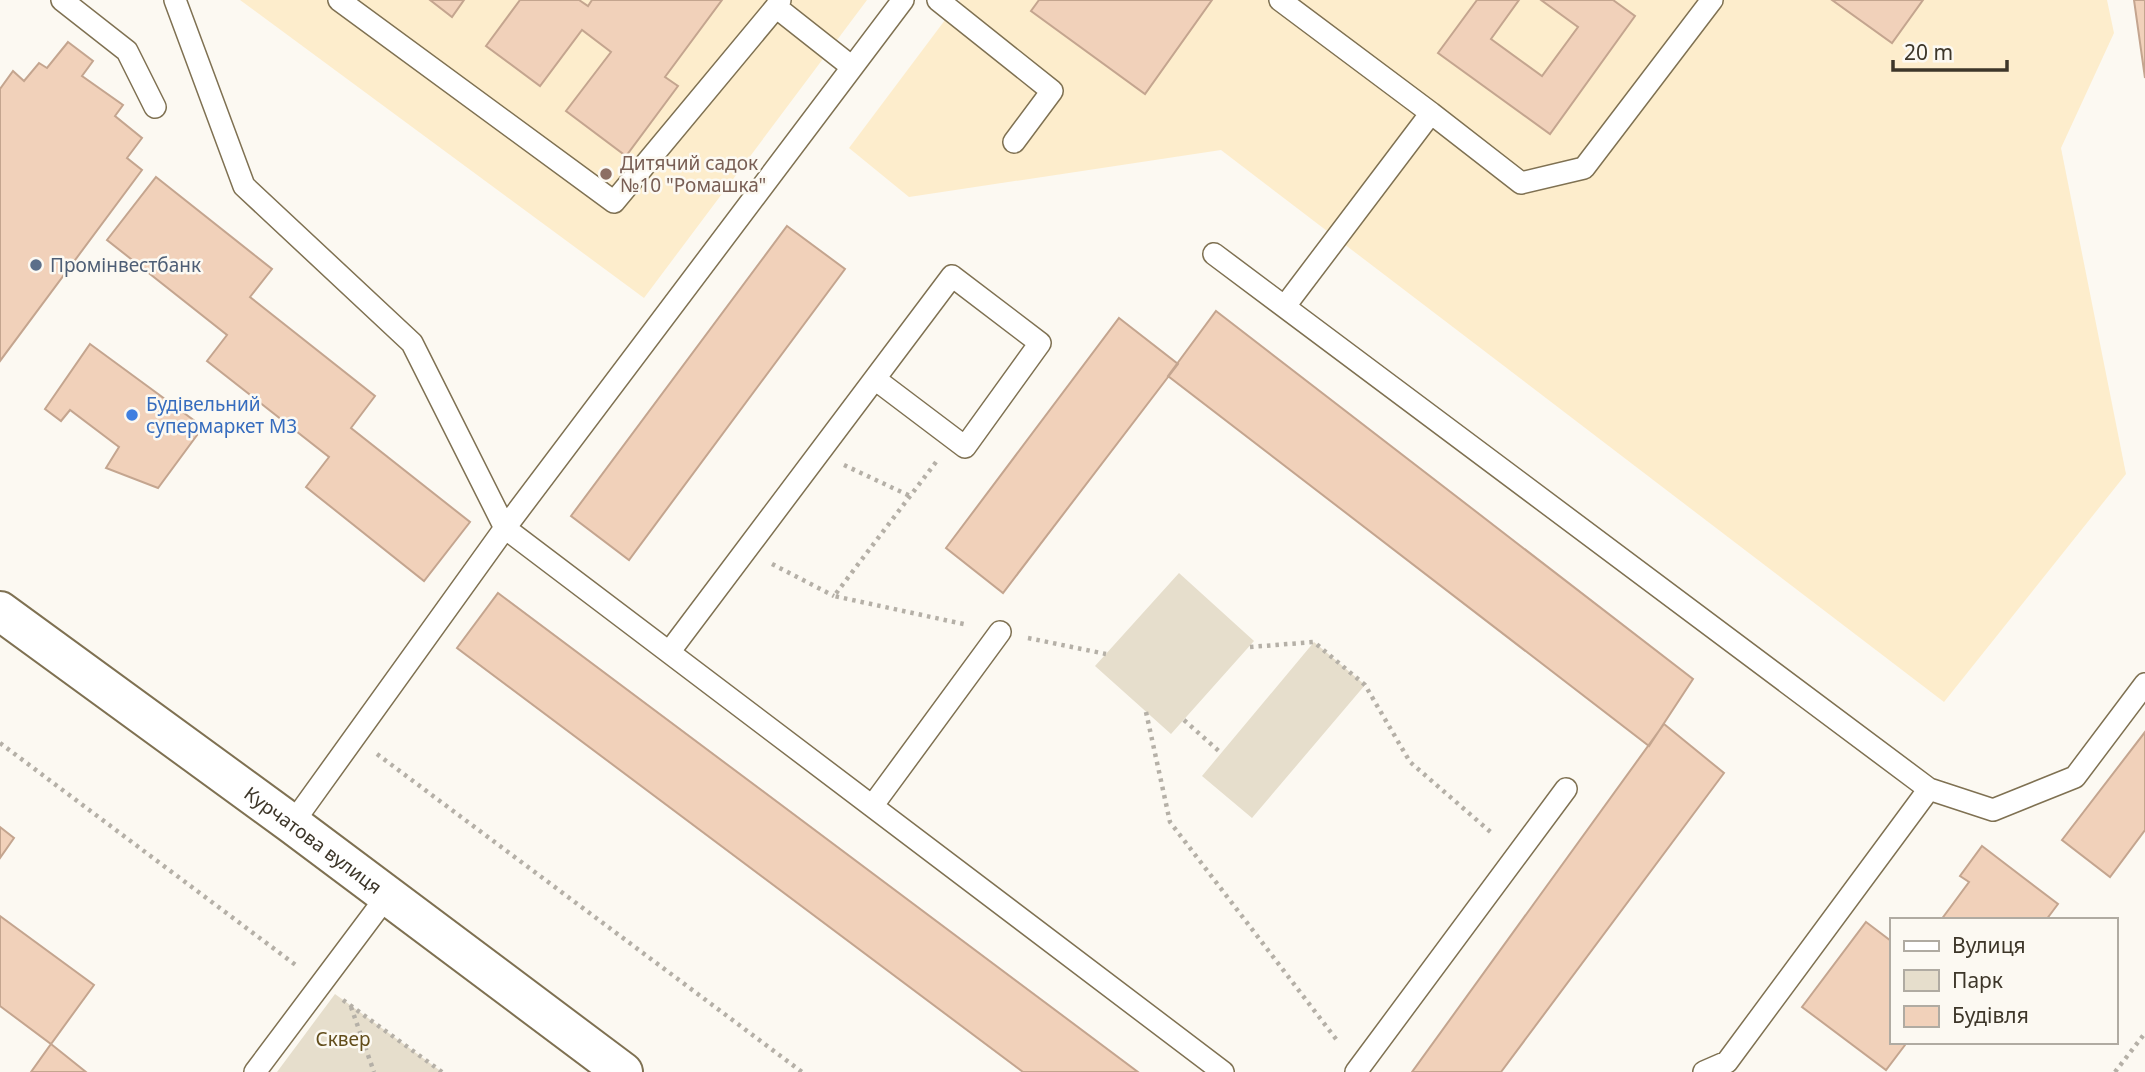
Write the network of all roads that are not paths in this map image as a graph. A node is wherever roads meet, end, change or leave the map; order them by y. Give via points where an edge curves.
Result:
1 (62, 0) edge
2 (175, 0) edge
3 (339, 0) edge
4 (903, 0) edge
5 (938, 0) edge
6 (1280, 0) edge
7 (1712, 0) edge
8 (778, 4) edge
9 (852, 67) junction
10 (155, 107) dead end
11 (1431, 113) junction
12 (1014, 142) dead end
13 (1214, 254) dead end
14 (1285, 306) junction
15 (875, 379) junction
16 (505, 527) junction
17 (0, 611) edge
18 (1000, 632) road end
19 (670, 651) junction
20 (2145, 684) edge
21 (1566, 789) dead end
22 (1928, 789) junction
23 (873, 805) junction
24 (292, 824) junction
25 (387, 896) junction
26 (1733, 1067) edge
27 (1357, 1070) edge
28 (255, 1072) edge
29 (623, 1072) edge
30 (1223, 1072) edge
31 (1704, 1072) edge

1 - 10 lane via 127,51
2 - 16 lane via 244,186 412,343
3 - 8 lane via 614,202
4 - 9 lane
5 - 12 lane via 1052,91
6 - 11 lane
7 - 11 lane via 1584,168 1521,183
8 - 9 lane
9 - 16 lane
11 - 14 lane
13 - 14 lane
14 - 22 lane
15 - 15 lane via 965,447 1040,343 952,276
15 - 19 lane
16 - 19 lane
16 - 24 lane
17 - 24 street, Курчатова вулиця
18 - 23 lane
19 - 23 lane
20 - 22 lane via 2075,776 1993,810
21 - 27 lane
22 - 26 lane
23 - 30 lane
24 - 25 street, Курчатова вулиця
25 - 28 lane
25 - 29 street, Курчатова вулиця
26 - 31 lane

